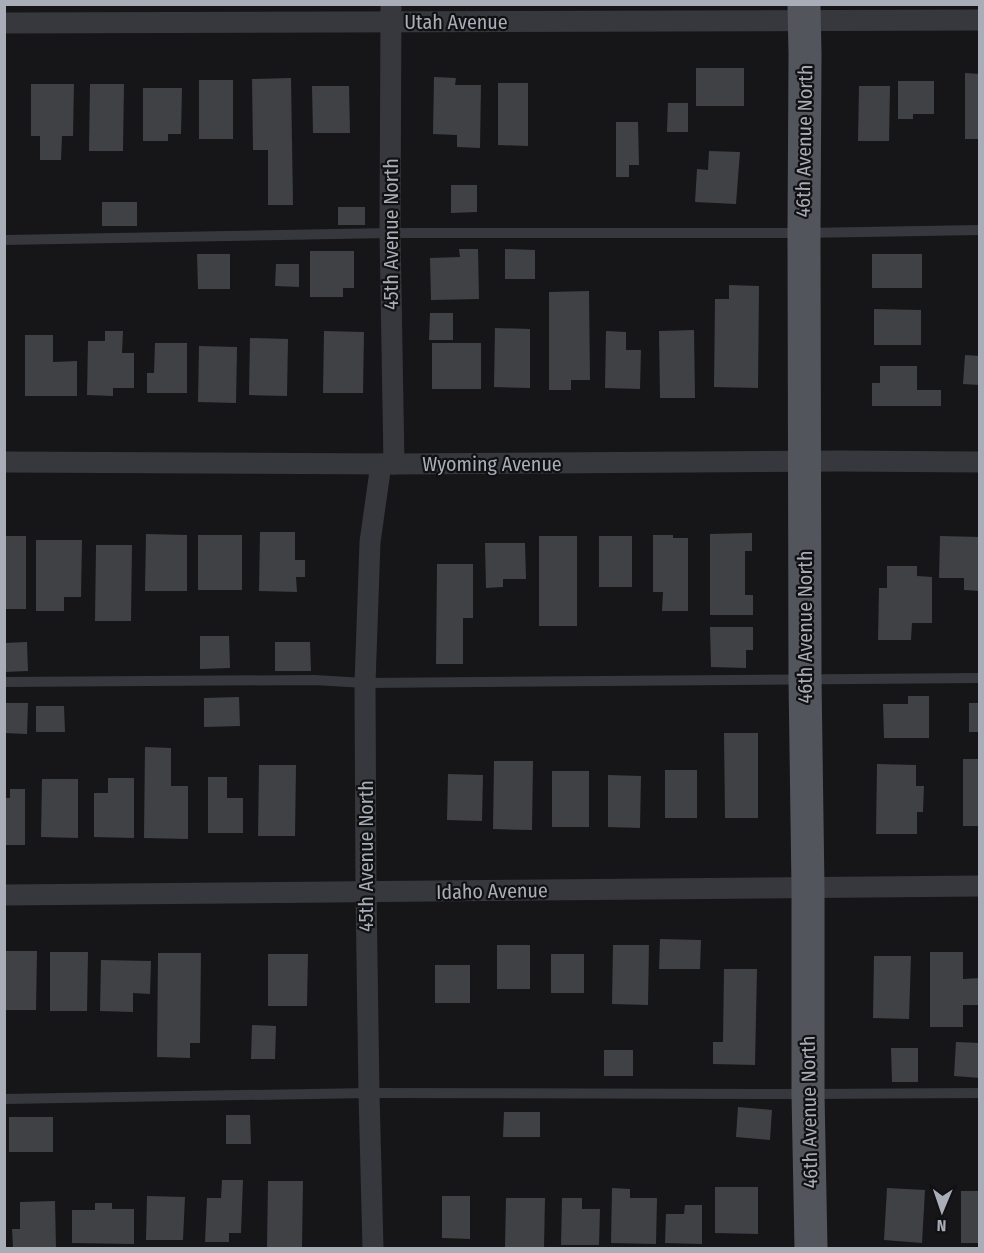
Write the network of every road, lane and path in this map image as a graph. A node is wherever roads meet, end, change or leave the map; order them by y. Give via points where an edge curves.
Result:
1 (805, 12) edge
2 (391, 13) edge
3 (980, 20) edge
4 (4, 23) edge
5 (980, 230) edge
6 (390, 233) junction
7 (804, 233) junction
8 (4, 240) edge
9 (4, 462) edge
10 (805, 462) junction
11 (980, 462) edge
12 (388, 464) junction
13 (980, 678) edge
14 (805, 679) junction
15 (4, 682) edge
16 (365, 683) junction
17 (980, 886) edge
18 (808, 888) junction
19 (366, 892) junction
20 (4, 895) edge
21 (980, 1092) edge
22 (369, 1093) junction
23 (808, 1094) junction
24 (4, 1099) edge
25 (374, 1248) edge
26 (811, 1248) edge

1 - 2 street, Utah Avenue
1 - 3 street, Utah Avenue
1 - 7 main road, 46th Avenue North
2 - 4 street, Utah Avenue
2 - 6 street, 45th Avenue North
5 - 7 lane
6 - 7 lane
6 - 8 lane
6 - 12 street, 45th Avenue North
7 - 10 main road, 46th Avenue North
9 - 12 street, Wyoming Avenue
10 - 11 street, Wyoming Avenue
10 - 12 street, Wyoming Avenue
10 - 14 main road, 46th Avenue North
12 - 16 street, 45th Avenue North via 370,542
13 - 14 lane
14 - 16 lane
14 - 18 main road, 46th Avenue North
15 - 16 lane
16 - 19 street, 45th Avenue North
17 - 18 street, Idaho Avenue
18 - 19 street, Idaho Avenue
18 - 23 main road, 46th Avenue North
19 - 20 street, Idaho Avenue
19 - 22 street, 45th Avenue North
21 - 23 lane
22 - 23 lane
22 - 24 lane
22 - 25 street, 45th Avenue North
23 - 26 main road, 46th Avenue North

